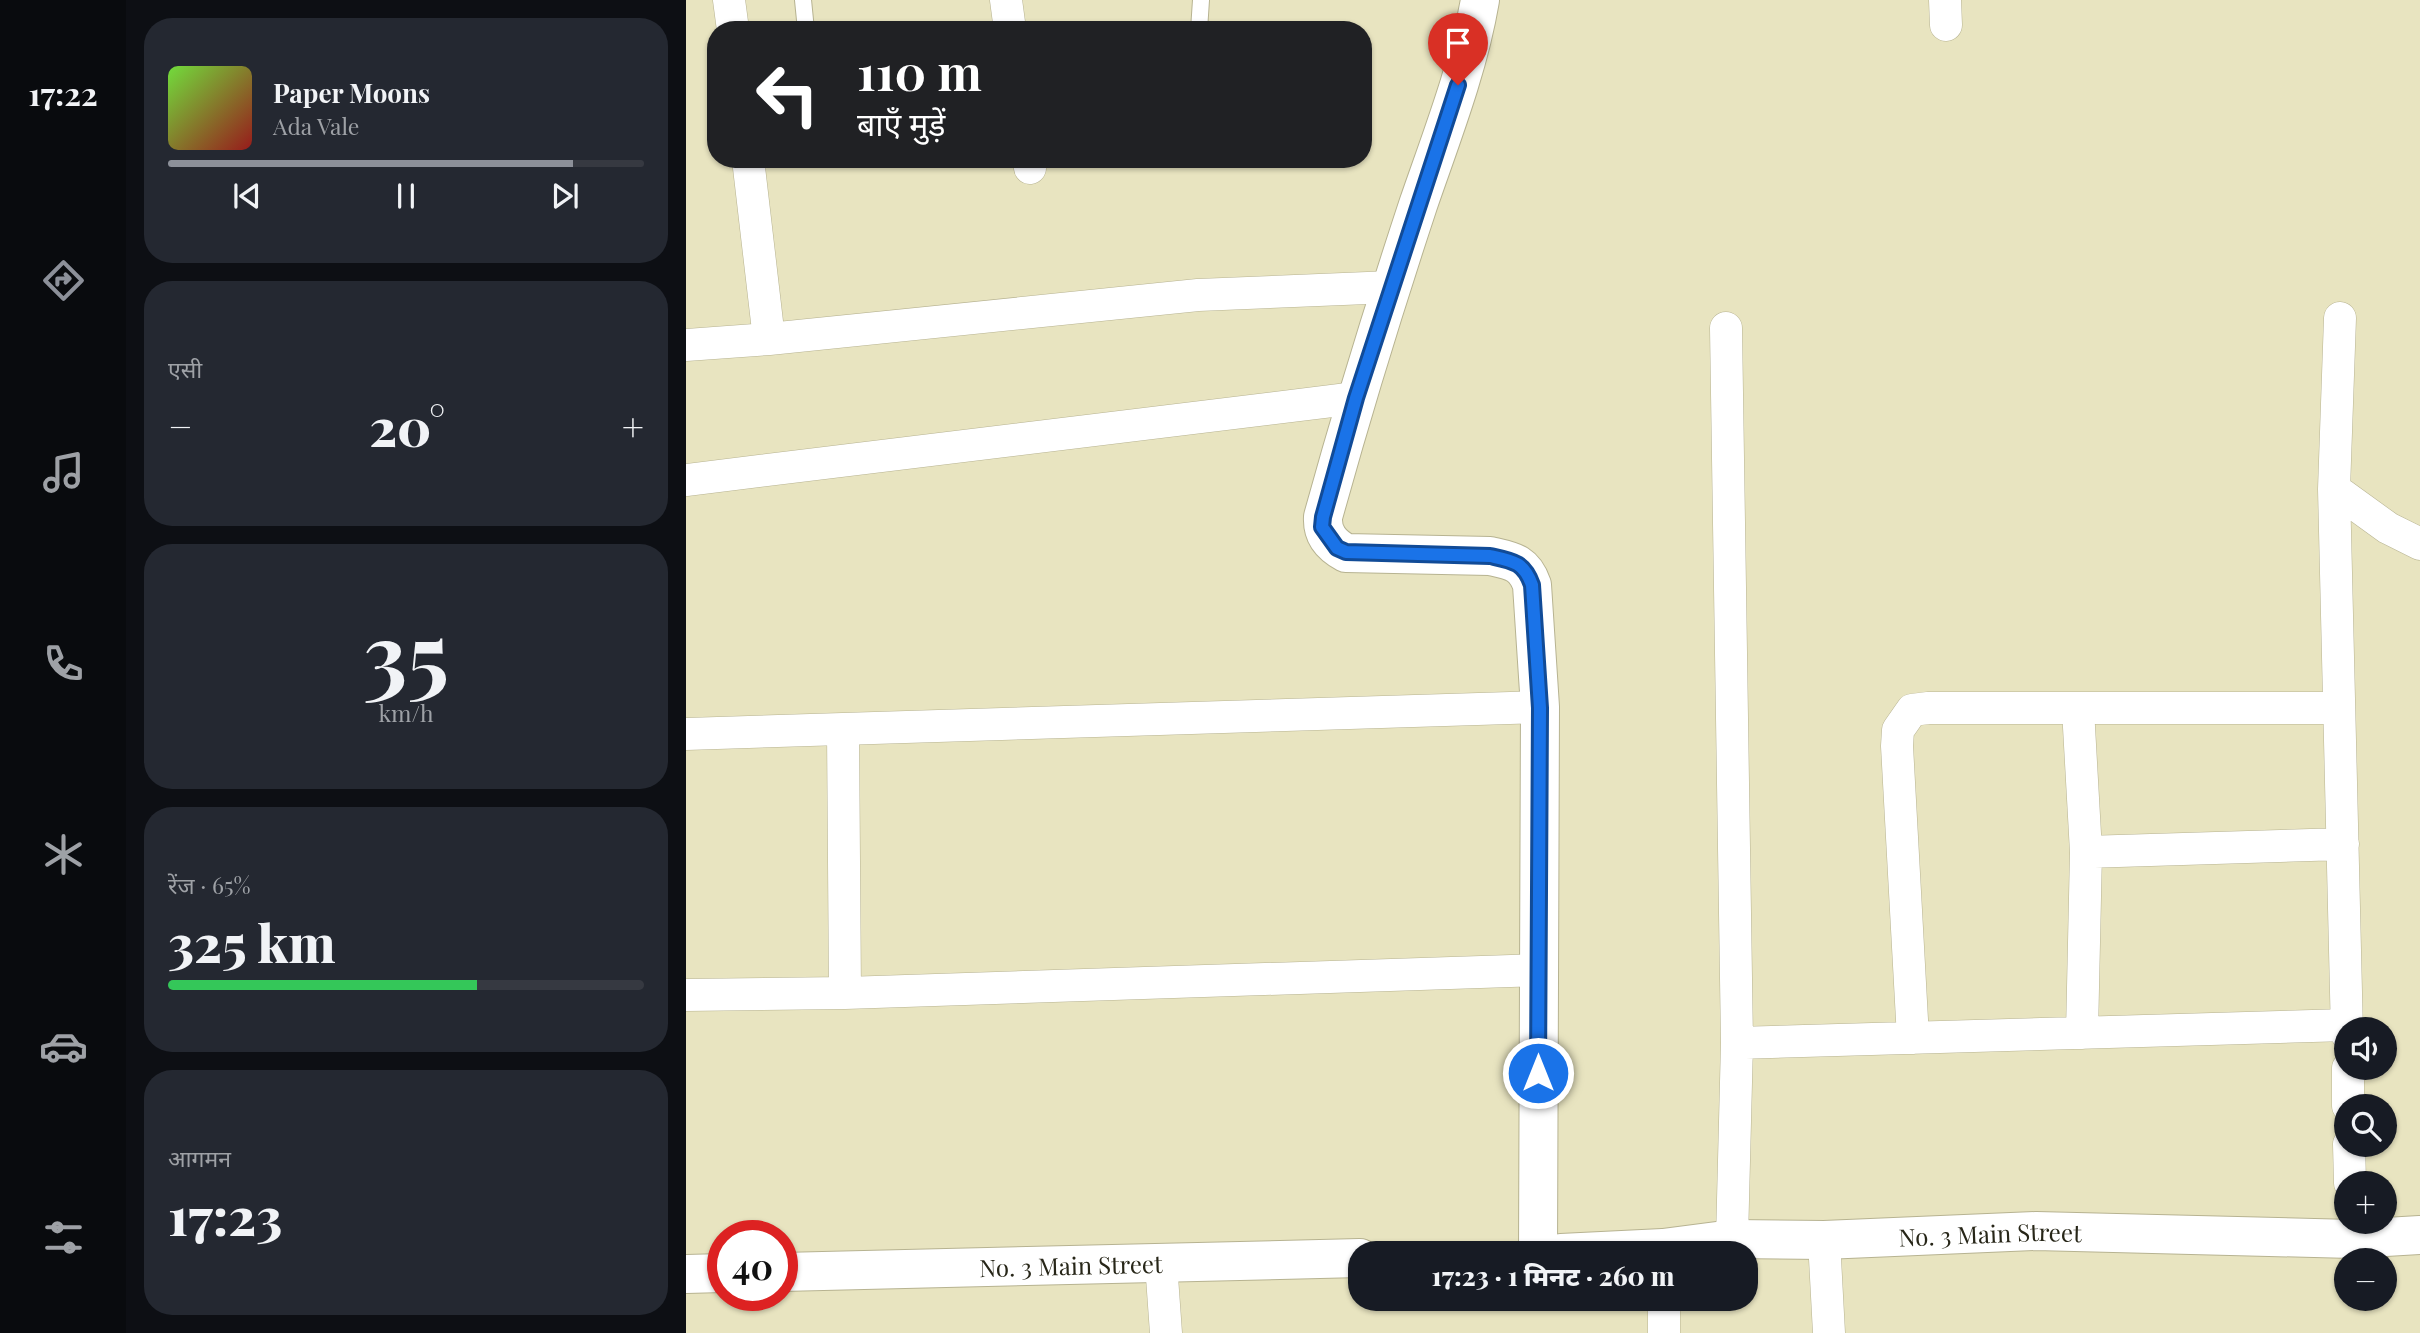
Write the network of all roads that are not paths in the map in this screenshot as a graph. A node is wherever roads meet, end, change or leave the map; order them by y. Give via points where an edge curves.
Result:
1 (729, 0) edge
2 (803, 0) edge
3 (1006, 0) edge
4 (1201, 0) edge
5 (1480, 0) edge
6 (732, 21) edge
7 (805, 21) edge
8 (1009, 21) edge
9 (1200, 21) edge
10 (749, 168) edge
11 (1392, 287) junction
12 (2340, 318) dead end
13 (1726, 328) dead end
14 (769, 339) junction
15 (686, 345) edge
16 (1356, 398) junction
17 (686, 480) edge
18 (2334, 489) junction
19 (2420, 544) edge
20 (1540, 708) junction
21 (2339, 708) junction
22 (2078, 709) junction
23 (843, 730) junction
24 (686, 734) edge
25 (2343, 844) junction
26 (2086, 852) junction
27 (1539, 970) junction
28 (845, 993) junction
29 (686, 995) edge
30 (2347, 1017) edge
31 (2334, 1030) edge
32 (2082, 1033) junction
33 (1913, 1038) junction
34 (1737, 1043) junction
35 (2334, 1230) edge
36 (2397, 1233) edge
37 (2420, 1235) edge
38 (1732, 1239) junction
39 (1824, 1240) junction
40 (1538, 1241) edge
41 (1719, 1241) edge
42 (1348, 1258) edge
43 (1161, 1263) junction
44 (798, 1272) edge
45 (707, 1273) edge
46 (686, 1274) edge
47 (1664, 1311) edge
48 (1166, 1333) edge
49 (1664, 1333) edge
50 (1829, 1333) edge

1 - 6 street
2 - 7 lane
3 - 8 street
4 - 9 lane
5 - 11 street via 1458,85
10 - 14 street
11 - 14 street via 1198,295
11 - 16 street
12 - 18 street
13 - 34 street
14 - 15 street
16 - 17 street
16 - 20 street via 1323,517 1327,537 1346,552 1490,556 1527,570 1532,585
18 - 19 street via 2388,528
18 - 21 street
20 - 23 street
20 - 27 street
21 - 22 street
21 - 25 street
22 - 26 street
22 - 33 street via 1928,708 1912,710 1898,730
23 - 24 street
23 - 28 street
25 - 26 street
25 - 30 street
26 - 32 street
27 - 28 street
27 - 40 street
28 - 29 street
31 - 32 street
32 - 33 street
33 - 34 street
34 - 38 street
35 - 39 street, No. 3 Main Street via 2036,1231
36 - 37 street, No. 3 Main Street
38 - 39 street, No. 3 Main Street
38 - 41 street, No. 3 Main Street
39 - 50 street
42 - 43 street, No. 3 Main Street
43 - 44 street, No. 3 Main Street
43 - 48 street
45 - 46 street
47 - 49 street

